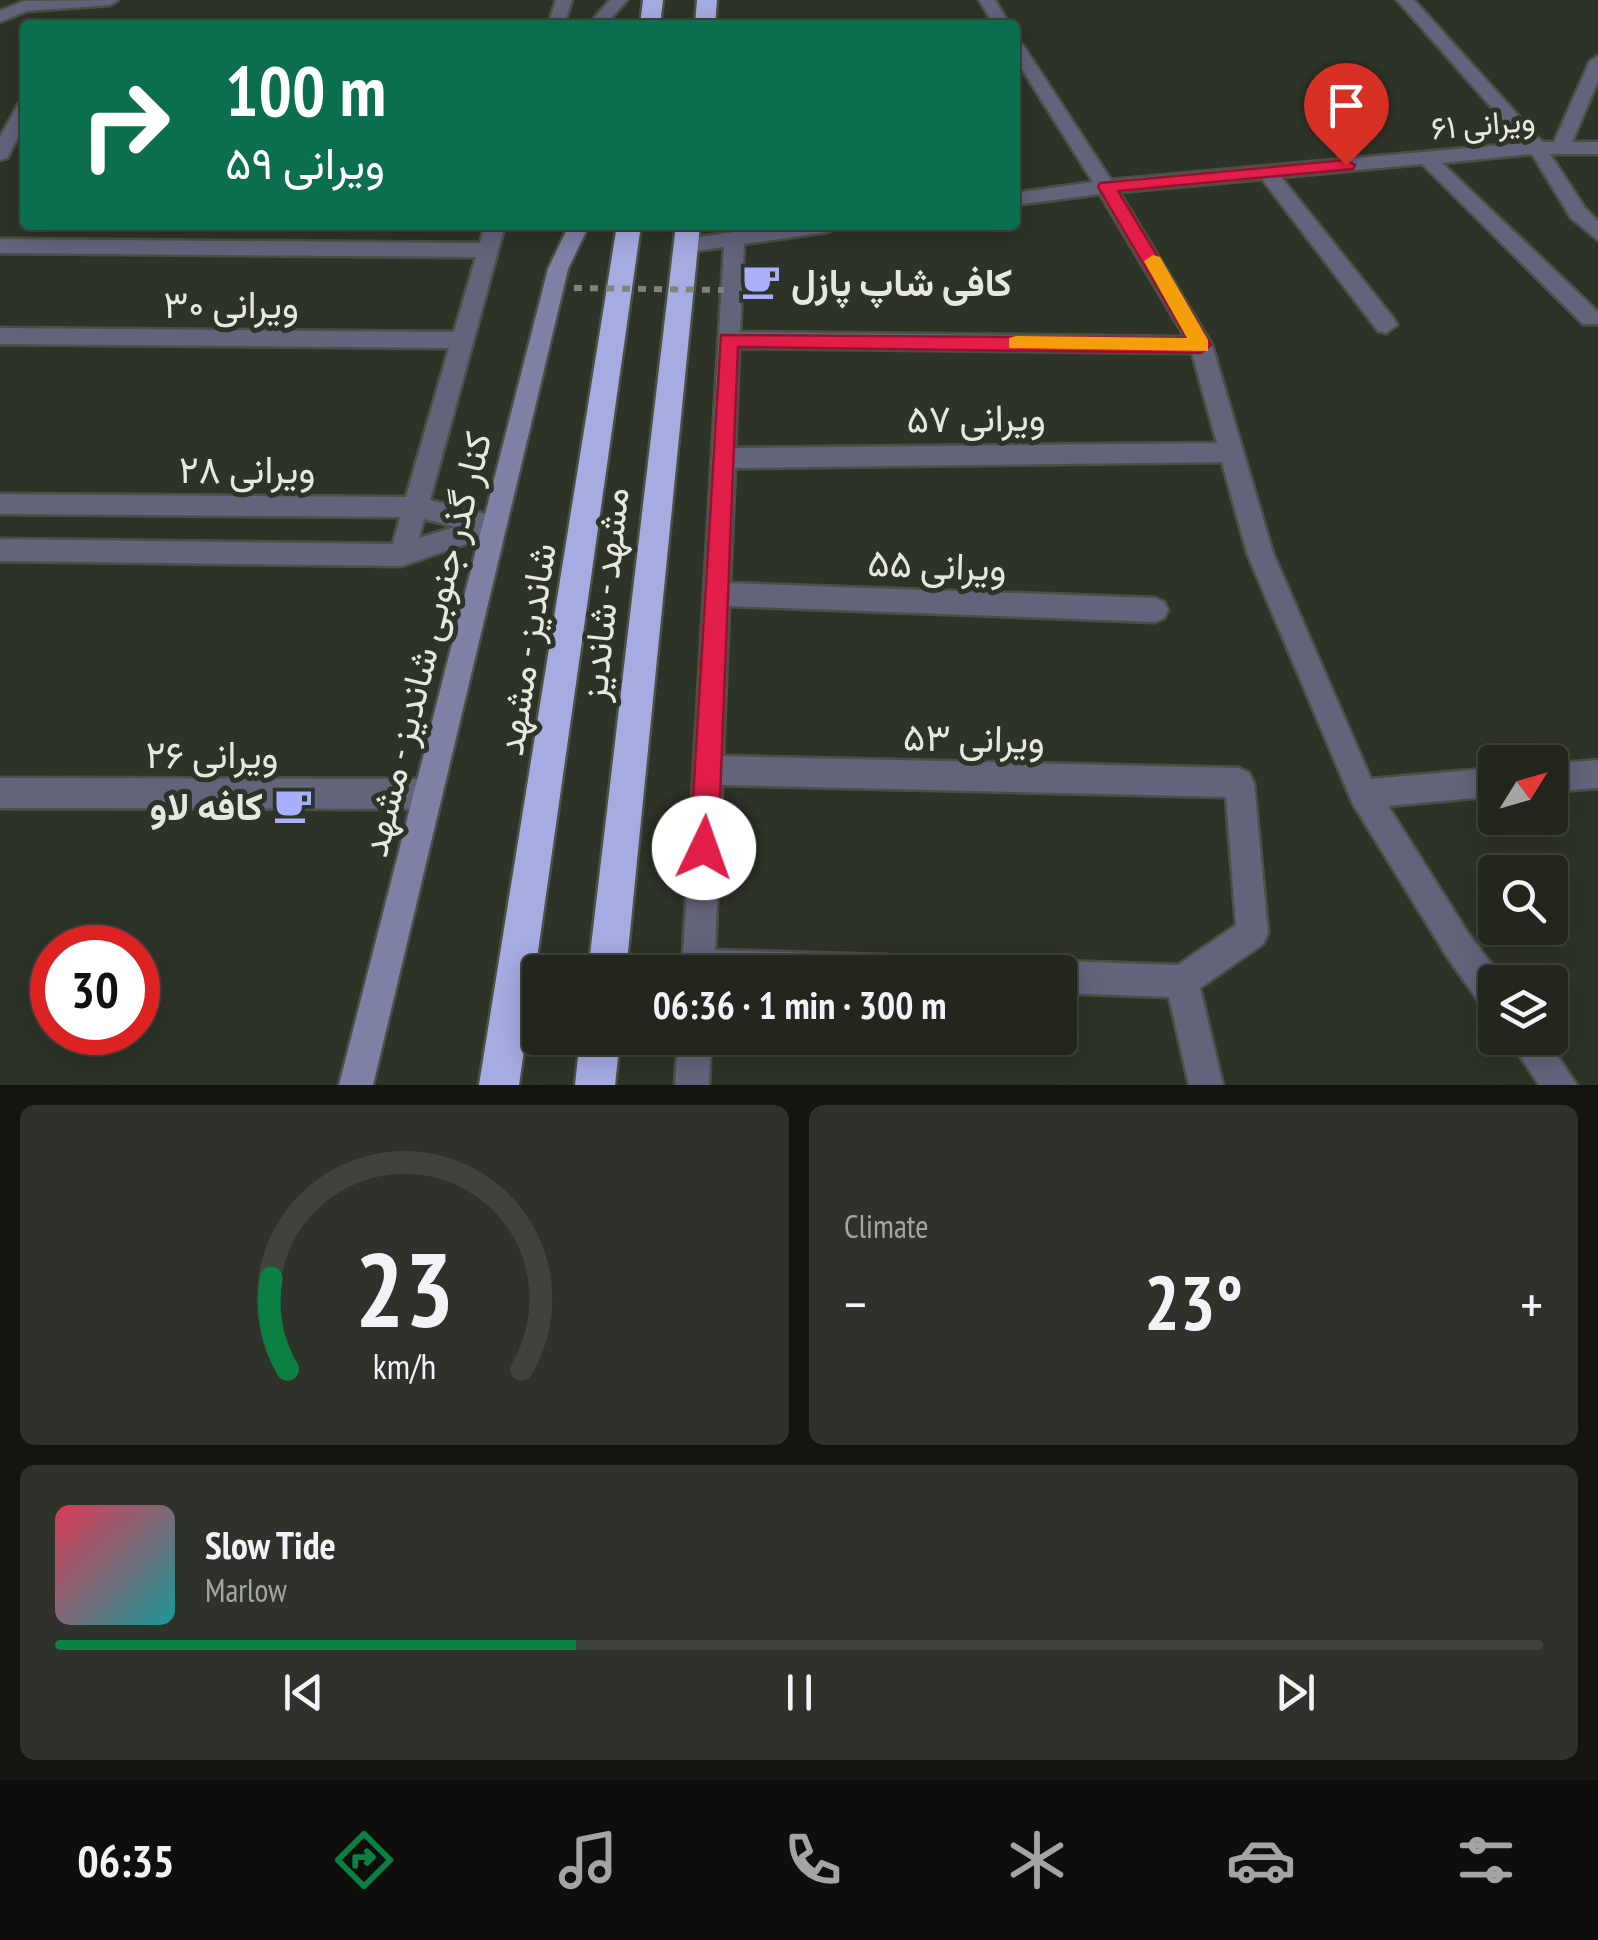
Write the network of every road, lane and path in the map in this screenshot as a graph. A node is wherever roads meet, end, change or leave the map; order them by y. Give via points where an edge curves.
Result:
1 (110, 0) edge
2 (619, 0) edge
3 (1405, 0) edge
4 (82, 2) edge
5 (0, 17) edge
6 (601, 20) edge
7 (1020, 54) edge
8 (1598, 61) edge
9 (20, 116) edge
10 (1561, 147) junction
11 (1537, 148) junction
12 (1598, 148) edge
13 (0, 154) edge
14 (1426, 158) junction
15 (1268, 172) junction
16 (1106, 187) junction
17 (1020, 198) edge
18 (494, 230) edge
19 (577, 230) edge
20 (628, 230) edge
21 (792, 230) edge
22 (1598, 233) edge
23 (688, 235) edge
24 (734, 238) junction
25 (0, 246) edge
26 (488, 250) junction
27 (574, 288) dead end
28 (724, 290) dead end
29 (1591, 318) dead end
30 (1386, 325) dead end
31 (0, 336) edge
32 (462, 340) junction
33 (728, 340) junction
34 (1201, 345) junction
35 (1230, 452) junction
36 (723, 458) junction
37 (0, 504) edge
38 (416, 507) junction
39 (492, 525) junction
40 (0, 550) edge
41 (402, 555) junction
42 (716, 594) junction
43 (1156, 610) dead end
44 (708, 770) junction
45 (1598, 774) edge
46 (1568, 776) edge
47 (1478, 784) edge
48 (0, 792) edge
49 (424, 794) junction
50 (1363, 794) junction
51 (609, 955) edge
52 (699, 955) edge
53 (1478, 973) edge
54 (1077, 978) edge
55 (1182, 981) junction
56 (598, 1055) edge
57 (694, 1055) edge
58 (1537, 1055) edge
59 (356, 1085) edge
60 (499, 1085) edge
61 (595, 1085) edge
62 (692, 1085) edge
63 (1206, 1085) edge
64 (1560, 1085) edge

1 - 4 street
2 - 6 street
3 - 11 street
4 - 5 street via 24,6
7 - 16 street
8 - 10 street
9 - 13 street
10 - 11 street, ویرانی ۶۱
10 - 12 street, ویرانی ۶۱
11 - 14 street, ویرانی ۶۱
11 - 22 street
14 - 15 street, ویرانی ۶۱
14 - 29 street
15 - 16 street, ویرانی ۶۱
15 - 30 street
16 - 17 street, ویرانی ۶۱
16 - 34 street
18 - 26 street
19 - 39 street, کنار گذر جنوبی شاندیز - مشهد via 558,269
20 - 60 highway, شاندیز - مشهد
21 - 24 street
23 - 24 street
23 - 51 highway, مشهد - شاندیز
24 - 33 street
25 - 26 street
26 - 32 street
27 - 28 path, bridge
31 - 32 street, ویرانی ۳۰
32 - 38 street
33 - 34 street
33 - 36 street
34 - 35 street
35 - 36 street, ویرانی ۵۷
35 - 50 street via 1280,607
36 - 42 street
37 - 38 street, ویرانی ۲۸
38 - 39 street, ویرانی ۲۸
38 - 41 street
39 - 41 street
39 - 49 street, کنار گذر جنوبی شاندیز - مشهد
40 - 41 street
42 - 43 street, ویرانی ۵۵
42 - 44 street
44 - 52 street
44 - 55 street, ویرانی ۵۳ via 1239,783 1252,933
45 - 46 street
47 - 50 street
48 - 49 street, ویرانی ۲۶
49 - 59 street, کنار گذر جنوبی شاندیز - مشهد
50 - 53 street
54 - 55 street
55 - 63 street
56 - 61 highway
57 - 62 street
58 - 64 street

